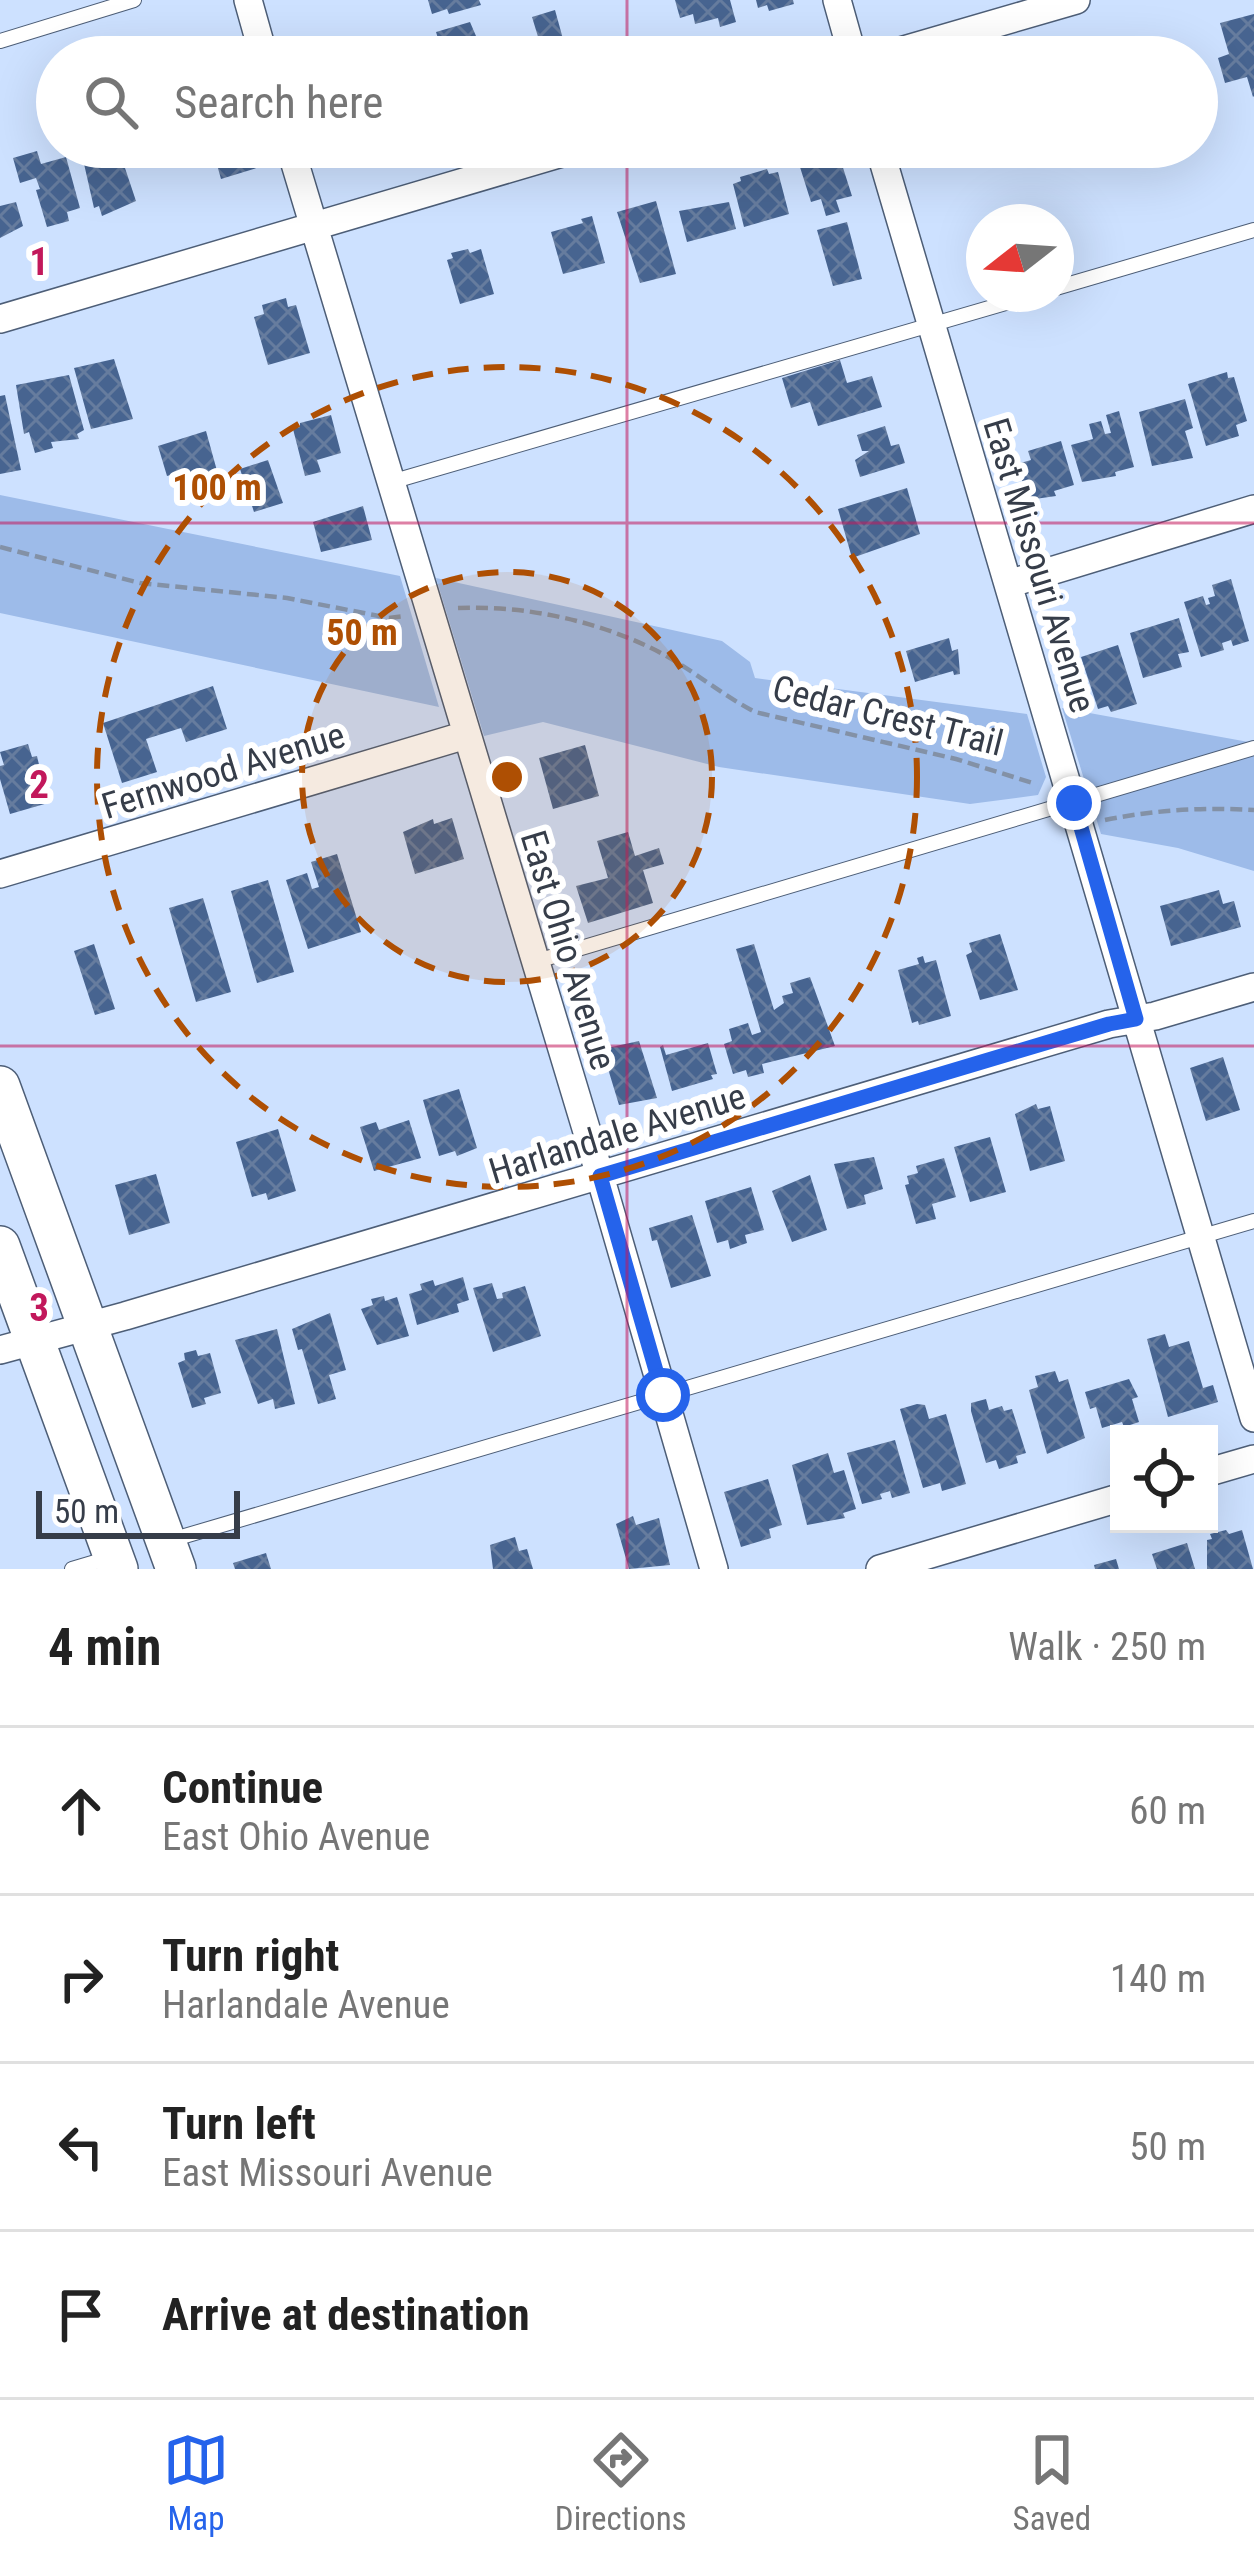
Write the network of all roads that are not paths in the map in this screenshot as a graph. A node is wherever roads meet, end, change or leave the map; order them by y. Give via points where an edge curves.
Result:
1 (134, 0) edge
2 (248, 0) edge
3 (837, 0) edge
4 (1076, 0) edge
5 (258, 36) edge
6 (847, 36) edge
7 (952, 36) edge
8 (0, 40) edge
9 (296, 168) edge
10 (513, 168) edge
11 (885, 168) edge
12 (313, 229) junction
13 (1254, 230) edge
14 (1074, 283) edge
15 (976, 312) edge
16 (0, 319) edge
17 (932, 325) junction
18 (389, 482) junction
19 (1254, 509) edge
20 (1008, 584) junction
21 (466, 735) junction
22 (1254, 748) edge
23 (1084, 813) junction
24 (0, 874) edge
25 (534, 962) junction
26 (1254, 987) edge
27 (1136, 1019) junction
28 (0, 1086) edge
29 (600, 1176) junction
30 (1254, 1221) edge
31 (1201, 1236) junction
32 (0, 1246) edge
33 (86, 1326) junction
34 (17, 1345) edge
35 (663, 1395) junction
36 (1254, 1418) edge
37 (1254, 1459) edge
38 (1218, 1469) edge
39 (1110, 1501) edge
40 (171, 1555) edge
41 (116, 1563) edge
42 (72, 1569) edge
43 (714, 1569) edge
44 (880, 1569) edge

1 - 8 lane
2 - 5 street
3 - 6 street
4 - 7 street
9 - 12 street, East Ohio Avenue
10 - 12 street
11 - 17 street, East Missouri Avenue
12 - 16 street
12 - 18 street, East Ohio Avenue
13 - 14 lane
15 - 17 lane
17 - 18 lane
17 - 20 street, East Missouri Avenue
18 - 21 street, East Ohio Avenue
19 - 20 street
20 - 23 street, East Missouri Avenue
21 - 24 street, Fernwood Avenue
21 - 25 street, East Ohio Avenue
22 - 23 lane
23 - 25 lane via 1048,807
23 - 27 street, East Missouri Avenue
25 - 29 street, East Ohio Avenue
26 - 27 street, Harlandale Avenue
27 - 29 street, Harlandale Avenue
27 - 31 street, East Missouri Avenue
28 - 33 main road
29 - 33 street, Harlandale Avenue
29 - 35 street, East Ohio Avenue
30 - 31 lane
31 - 35 lane
31 - 36 street, East Missouri Avenue
32 - 34 main road
33 - 34 street, Harlandale Avenue
33 - 40 main road
34 - 41 main road
35 - 40 lane
35 - 43 street, East Ohio Avenue
37 - 38 street
39 - 44 street
41 - 42 lane

